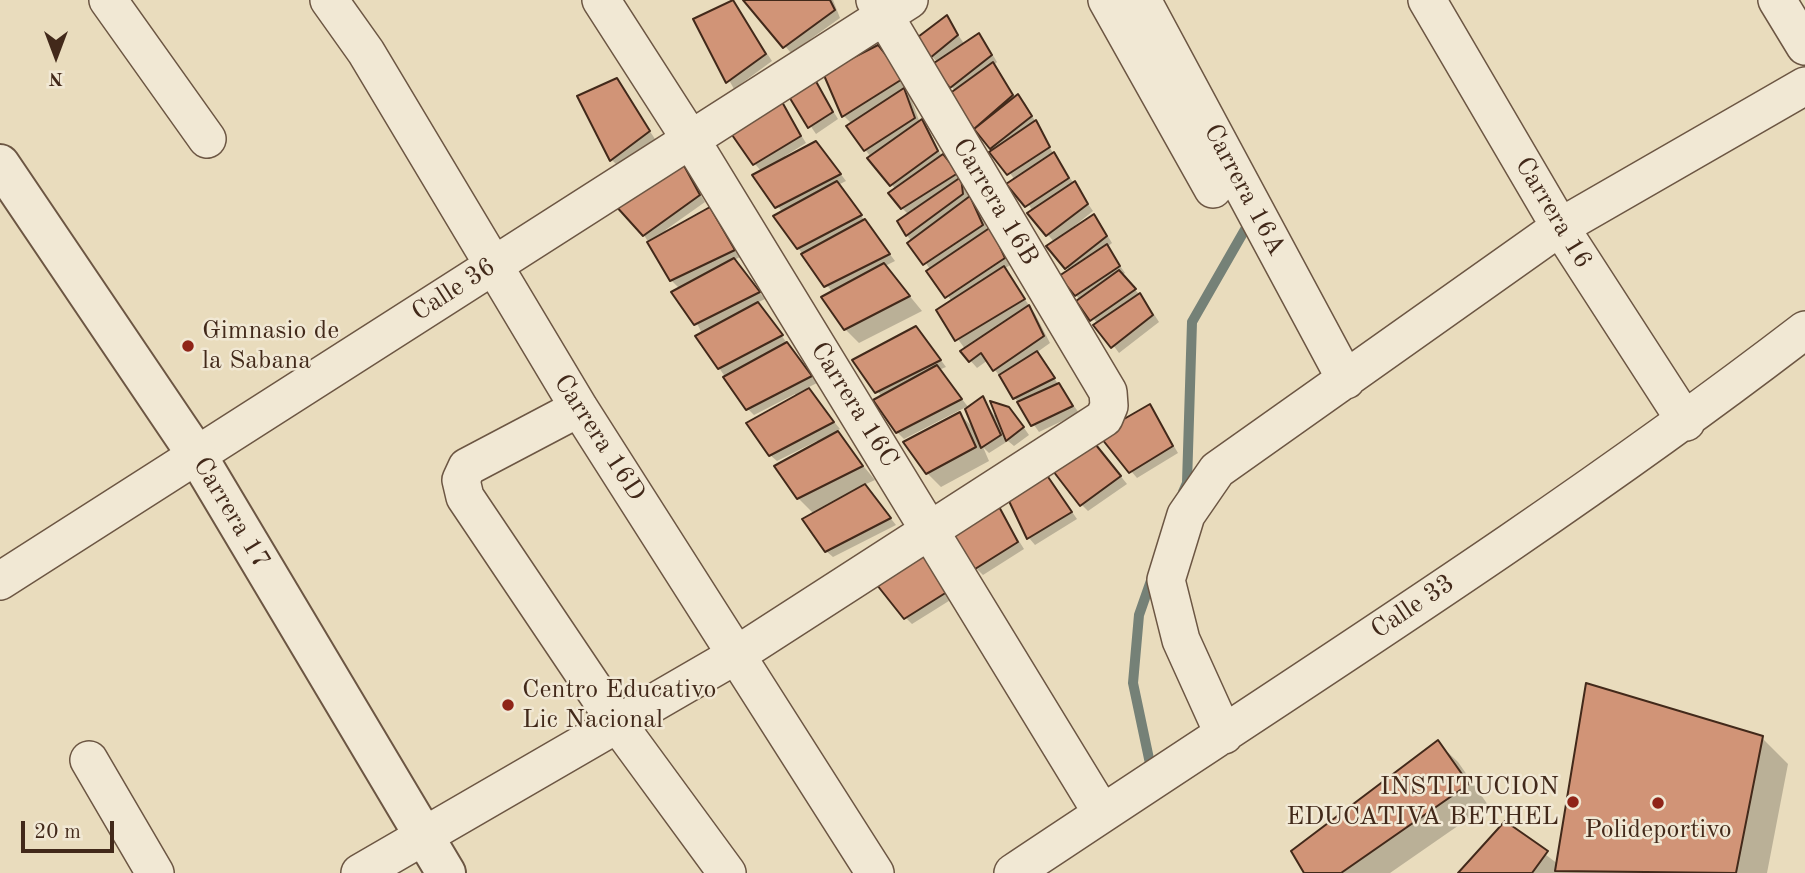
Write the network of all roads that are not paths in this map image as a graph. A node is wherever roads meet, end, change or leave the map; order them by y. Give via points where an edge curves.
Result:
1 (108, 0) edge
2 (329, 0) edge
3 (601, 0) edge
4 (1107, 0) edge
5 (1142, 0) edge
6 (1427, 0) edge
7 (1777, 0) edge
8 (890, 5) edge
9 (1805, 46) edge
10 (1805, 86) edge
11 (207, 139) dead end
12 (691, 140) junction
13 (0, 164) edge
14 (1213, 189) dead end
15 (1560, 227) junction
16 (492, 265) junction
17 (1805, 330) edge
18 (1346, 380) junction
19 (579, 408) junction
20 (1686, 422) junction
21 (198, 457) junction
22 (929, 529) junction
23 (0, 581) edge
24 (738, 654) junction
25 (617, 723) junction
26 (1224, 734) junction
27 (89, 760) dead end
28 (1102, 813) junction
29 (423, 835) junction
30 (155, 873) edge
31 (360, 873) edge
32 (446, 873) edge
33 (727, 873) edge
34 (875, 873) edge
35 (1013, 873) edge

1 - 11 street
2 - 16 street, Carrera 16D via 366,52
3 - 12 street, Carrera 16C
4 - 14 street
5 - 18 street, Carrera 16A
6 - 15 street, Carrera 16
7 - 9 street
8 - 12 street, Calle 36
8 - 22 street, Carrera 16B via 1108,392 1109,405 1104,418
10 - 15 street
12 - 16 street, Calle 36
12 - 22 street, Carrera 16C
13 - 21 street, Carrera 17
15 - 18 street
15 - 20 street, Carrera 16
16 - 19 street, Carrera 16D
16 - 21 street, Calle 36
17 - 20 street, Calle 33
18 - 26 street via 1217,470 1186,515 1166,580 1181,640
19 - 24 street, Carrera 16D
19 - 25 street via 467,467 461,480 465,496
20 - 26 street, Calle 33
21 - 23 street, Calle 36
21 - 29 street, Carrera 17
22 - 24 street
22 - 28 street, Carrera 16C
24 - 25 street
24 - 34 street, Carrera 16D
25 - 29 street
25 - 33 street
26 - 28 street, Calle 33
27 - 30 street
28 - 35 street, Calle 33
29 - 31 street
29 - 32 street, Carrera 17

